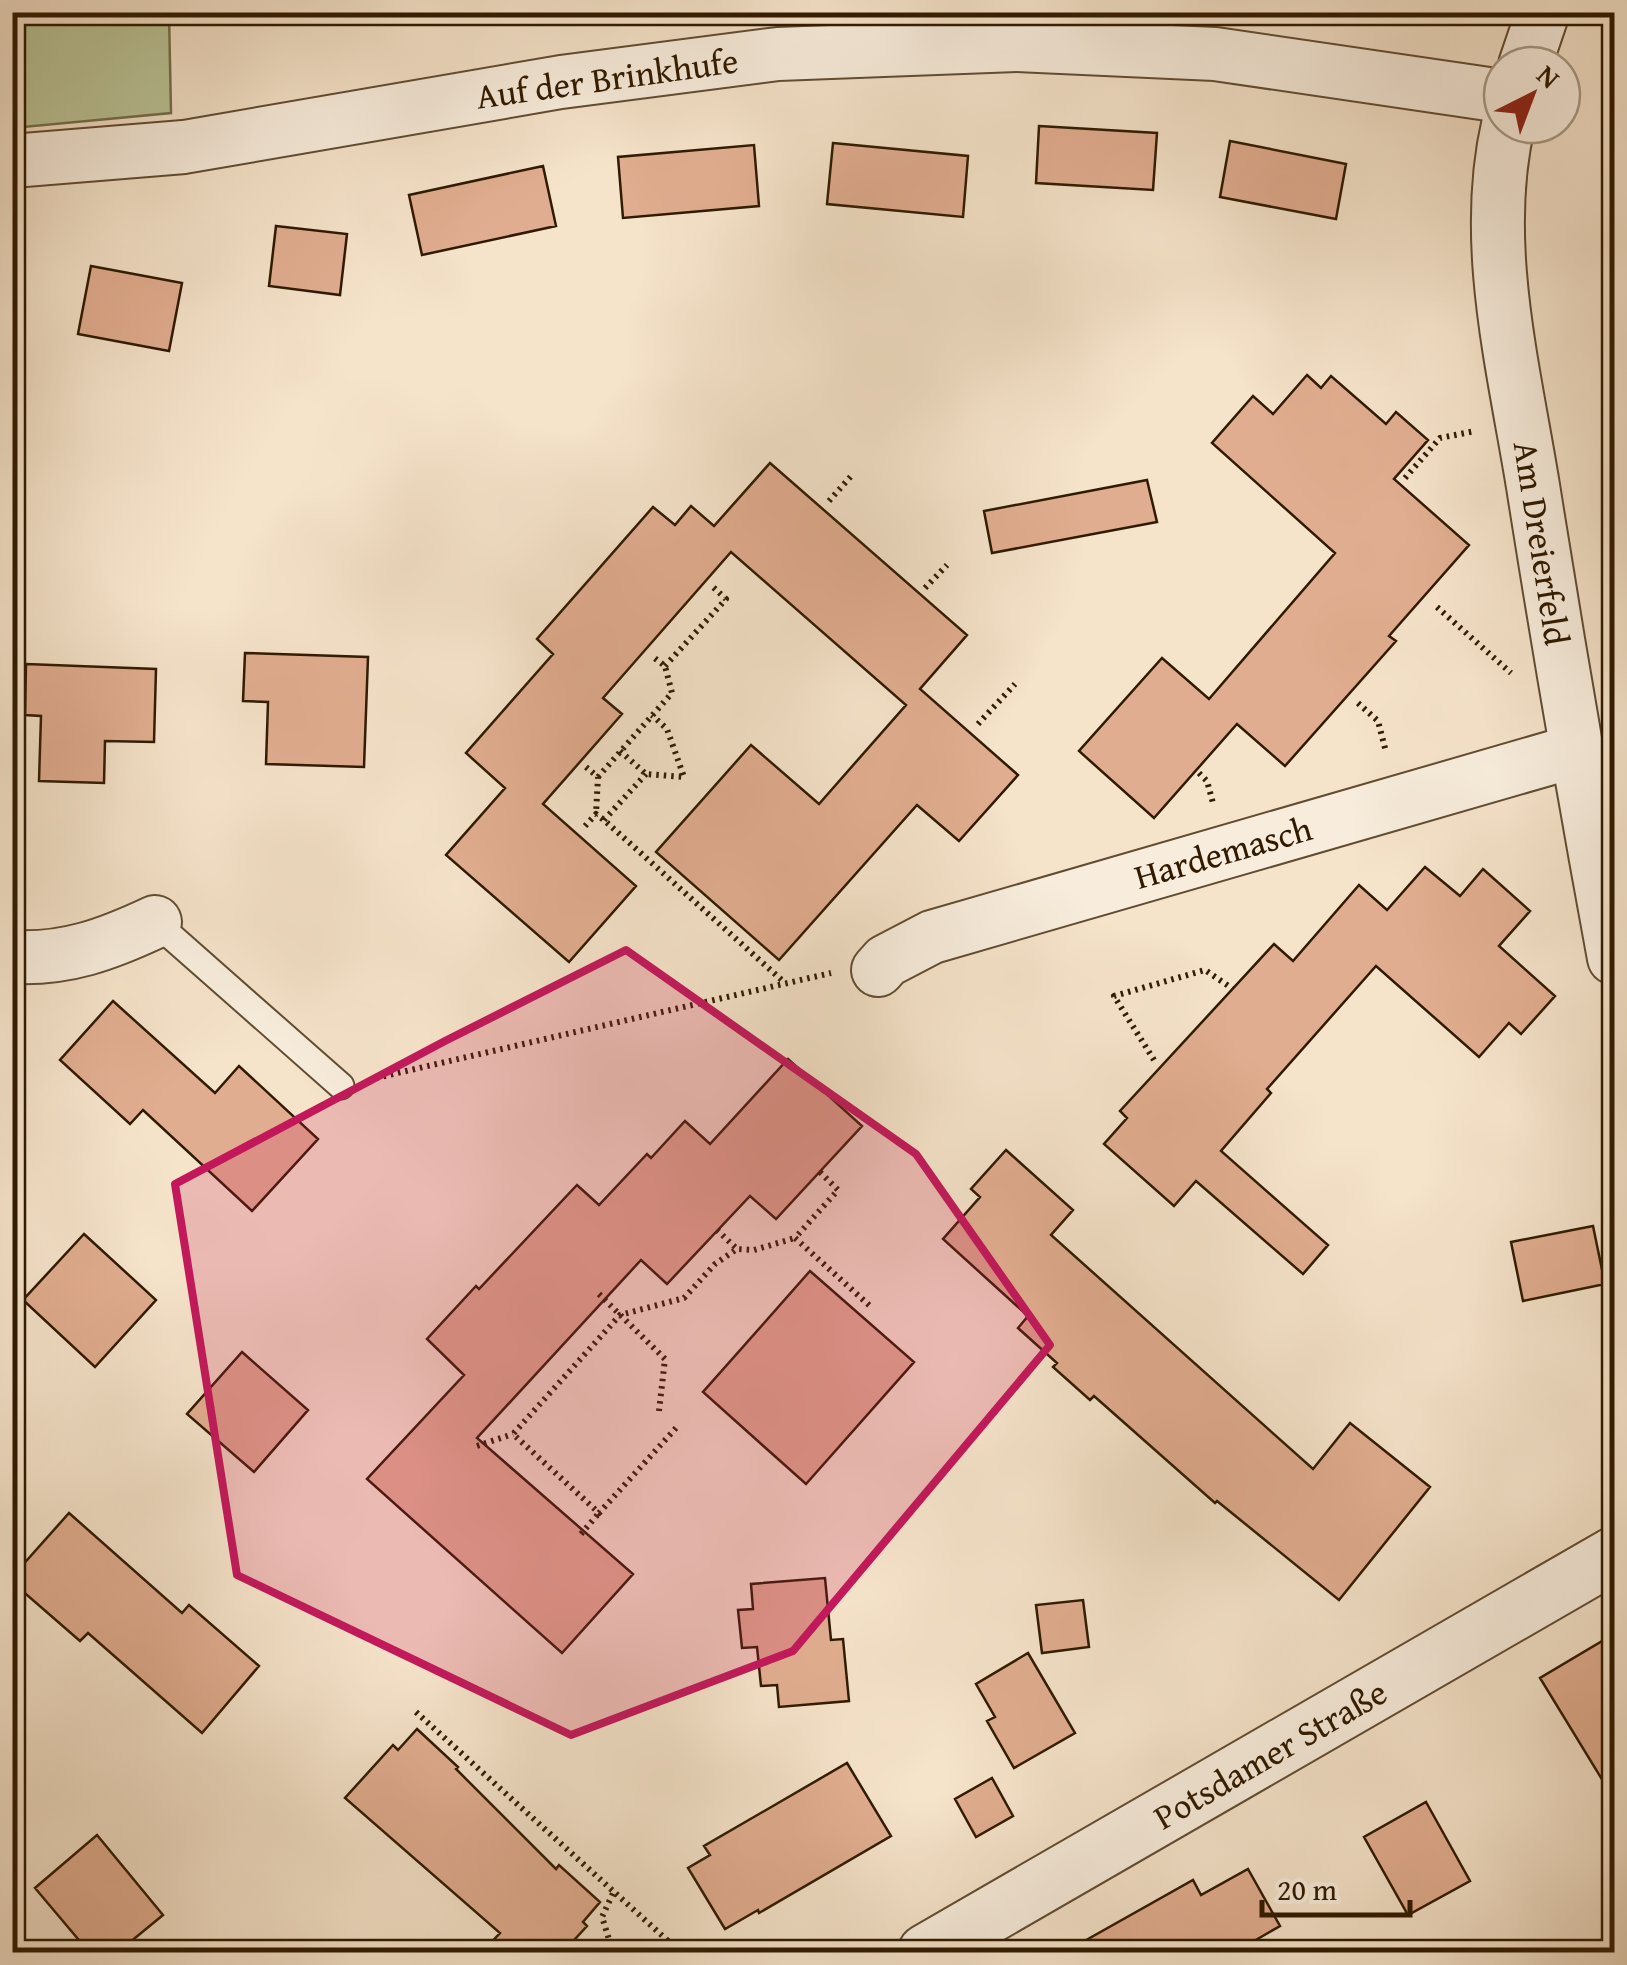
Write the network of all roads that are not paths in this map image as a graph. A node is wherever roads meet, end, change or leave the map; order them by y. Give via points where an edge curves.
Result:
1 (1544, 12) edge
2 (1533, 45) edge
3 (1482, 93) edge
4 (1505, 145) edge
5 (12, 161) edge
6 (1575, 752) junction
7 (155, 922) joint
8 (12, 958) edge
9 (1614, 958) edge
10 (882, 966) road end
11 (341, 1086) road end
12 (1614, 1555) edge
13 (926, 1952) edge

1 - 2 street
3 - 5 street, Auf der Brinkhufe via 1215,54 1016,45 778,54 561,82 184,147
4 - 6 street, Am Dreierfeld via 1496,209 1502,293
6 - 9 street, Am Dreierfeld
6 - 10 street, Hardemasch via 932,937
7 - 8 street via 75,954
7 - 11 lane
12 - 13 street, Potsdamer Straße

